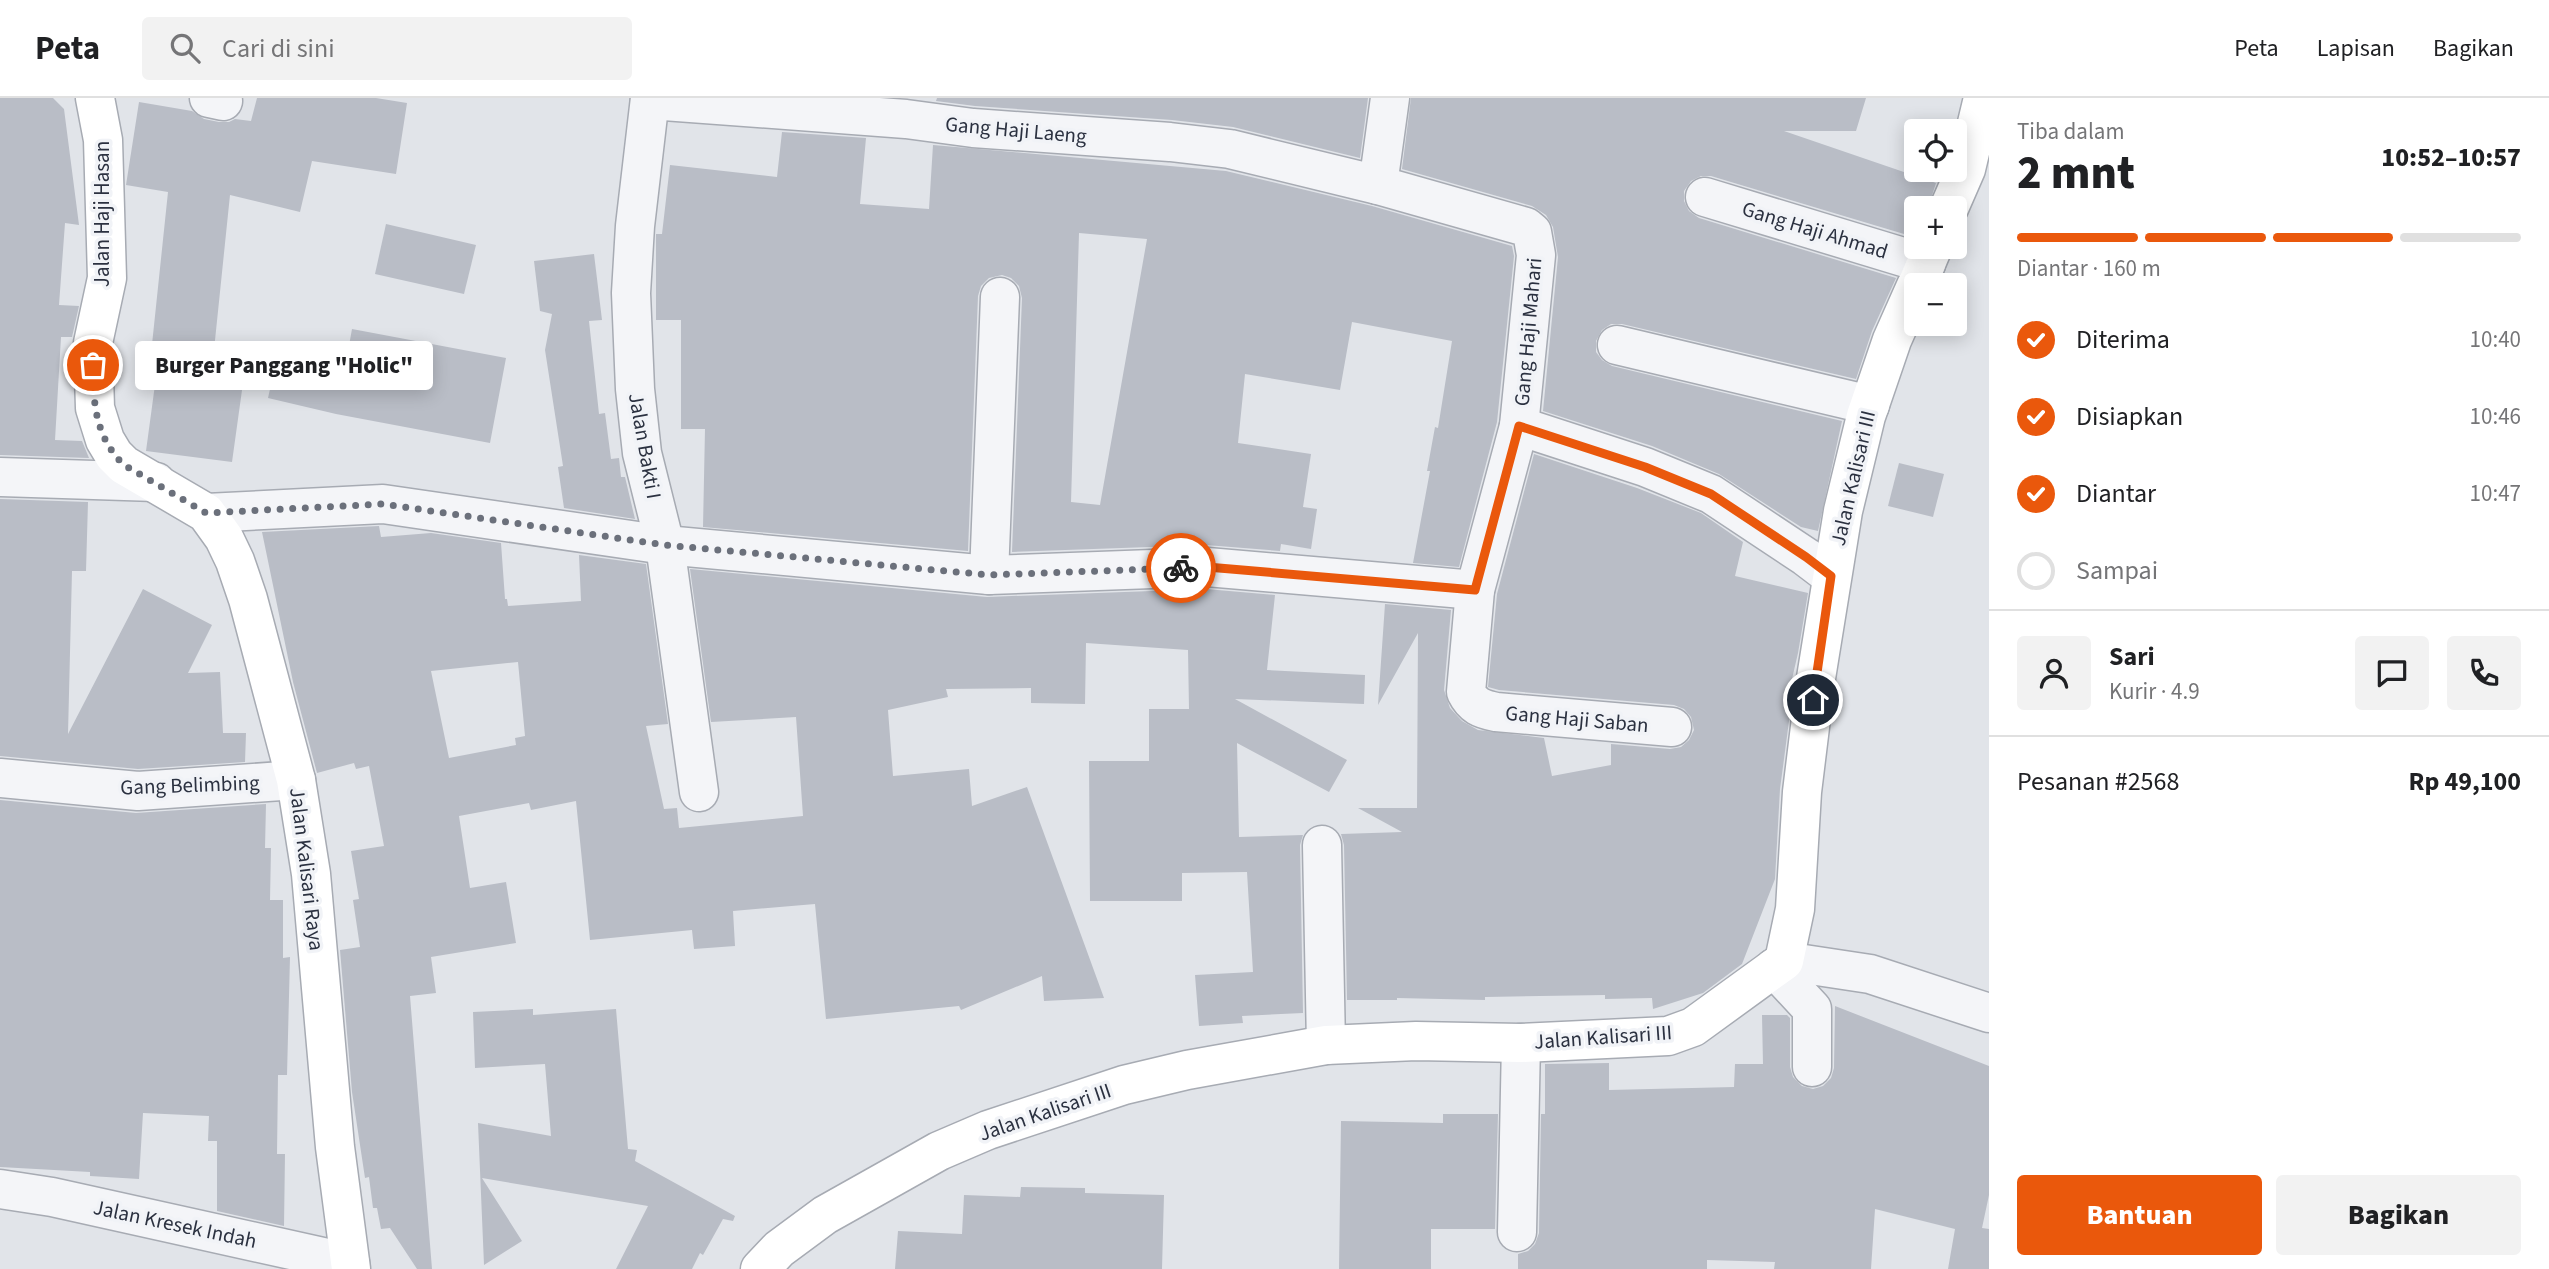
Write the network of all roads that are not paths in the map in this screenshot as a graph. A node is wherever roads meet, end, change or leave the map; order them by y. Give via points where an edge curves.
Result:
1 (1390, 98) edge
2 (1983, 98) edge
3 (650, 99) edge
4 (101, 100) edge
5 (1977, 172) edge
6 (1378, 185) junction
7 (1958, 196) edge
8 (1705, 197) dead end
9 (1923, 271) edge
10 (1000, 297) dead end
11 (1617, 345) dead end
12 (1870, 405) junction
13 (1519, 426) junction
14 (0, 477) edge
15 (182, 498) junction
16 (665, 545) junction
17 (989, 575) junction
18 (1831, 576) junction
19 (1475, 590) junction
20 (1672, 727) dead end
21 (0, 778) edge
22 (296, 780) junction
23 (699, 792) dead end
24 (1322, 845) dead end
25 (1779, 965) junction
26 (1989, 1013) edge
27 (1521, 1043) junction
28 (1326, 1045) junction
29 (1812, 1067) dead end
30 (0, 1189) edge
31 (1517, 1232) dead end
32 (350, 1266) edge
33 (760, 1269) edge

1 - 6 street
2 - 5 street
3 - 6 street, Gang Haji Laeng via 1230,149
3 - 16 street, Jalan Bakti I via 635,226 632,329 642,453
4 - 15 street, Jalan Haji Hasan via 107,278 93,343 95,408 114,455
5 - 7 street
6 - 13 street, Gang Haji Mahari via 1532,232 1536,255
8 - 9 street, Gang Haji Ahmad
9 - 12 street, Jalan Kalisari III
10 - 17 street
11 - 12 street
12 - 18 street, Jalan Kalisari III
13 - 18 street via 1711,494
13 - 19 street, Gang Haji Saban
14 - 15 street
15 - 16 street via 383,504
15 - 22 street, Jalan Kalisari Raya via 224,538 235,561
16 - 17 street
16 - 23 street, Jalan Bakti I
17 - 19 street via 1207,567
18 - 25 street, Jalan Kalisari III via 1802,792 1795,909
19 - 20 street, Gang Haji Saban via 1466,692 1471,702 1496,712
21 - 22 street, Gang Belimbing via 138,791
22 - 32 street, Jalan Kalisari Raya via 311,874
24 - 28 street
25 - 26 street via 1870,974
25 - 27 street, Jalan Kalisari III via 1693,1027 1668,1036
25 - 29 street via 1812,1009
27 - 28 street, Jalan Kalisari III
27 - 31 street
28 - 33 street, Jalan Kalisari III via 1124,1085 988,1130 939,1151 825,1215
30 - 32 street, Jalan Kresek Indah

